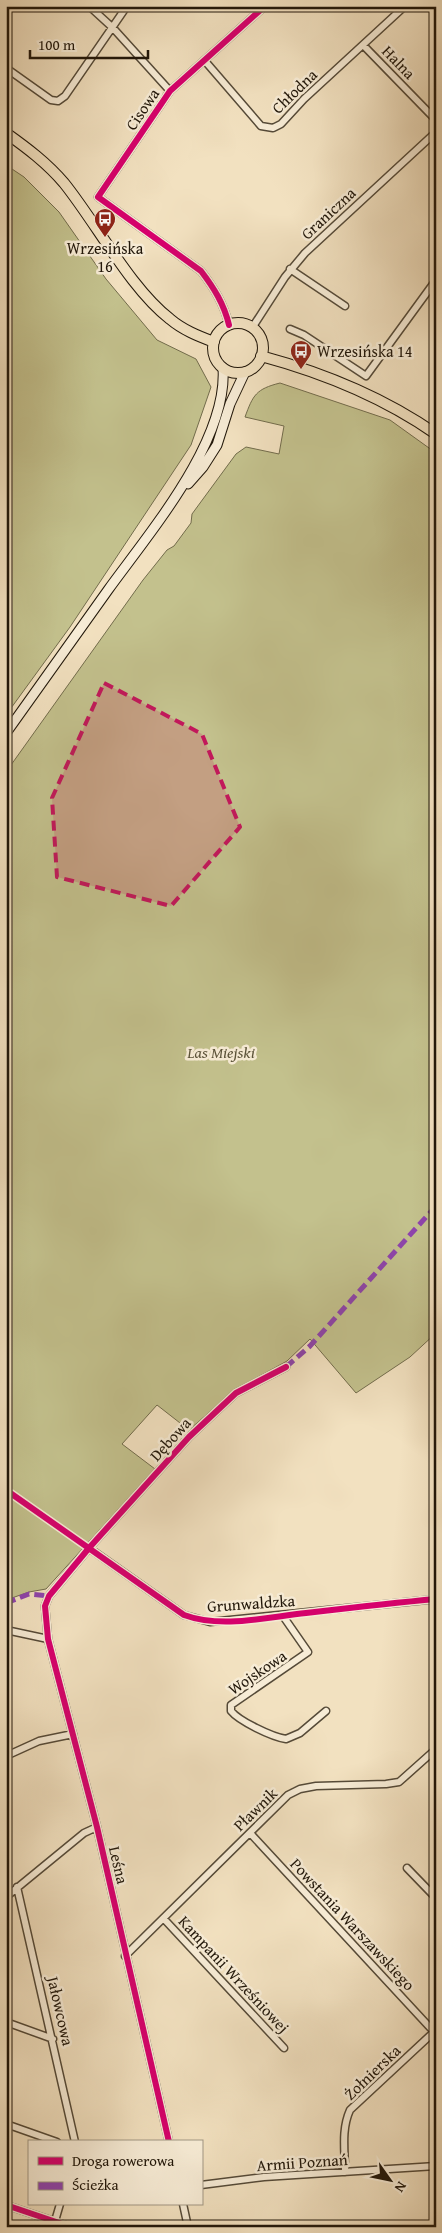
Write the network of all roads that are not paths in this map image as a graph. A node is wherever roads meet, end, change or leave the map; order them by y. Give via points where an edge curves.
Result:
1 (89, 6) edge
2 (127, 6) edge
3 (265, 6) edge
4 (405, 6) edge
5 (113, 28) junction
6 (363, 45) junction
7 (205, 61) junction
8 (6, 68) edge
9 (170, 91) junction
10 (436, 120) edge
11 (436, 132) edge
12 (6, 133) edge
13 (290, 269) junction
14 (436, 280) edge
15 (345, 306) dead end
16 (229, 325) junction
17 (252, 328) junction
18 (290, 329) dead end
19 (214, 342) junction
20 (261, 356) junction
21 (223, 368) junction
22 (245, 372) junction
23 (436, 434) edge
24 (168, 506) junction
25 (6, 733) edge
26 (286, 1367) dead end
27 (89, 1548) junction
28 (49, 1596) joint
29 (436, 1598) edge
30 (283, 1616) junction
31 (6, 1630) edge
32 (48, 1639) junction
33 (326, 1711) dead end
34 (73, 1734) junction
35 (436, 1749) edge
36 (6, 1756) edge
37 (97, 1827) junction
38 (250, 1833) junction
39 (407, 1868) dead end
40 (18, 1887) junction
41 (6, 1896) edge
42 (436, 1898) edge
43 (164, 1919) junction
44 (125, 1956) junction
45 (6, 2022) edge
46 (435, 2032) edge
47 (53, 2039) junction
48 (284, 2048) dead end
49 (6, 2124) edge
50 (51, 2140) edge
51 (75, 2140) edge
52 (169, 2140) edge
53 (436, 2166) edge
54 (345, 2172) junction
55 (202, 2184) edge
56 (6, 2205) edge
57 (59, 2206) edge
58 (183, 2206) edge
59 (54, 2221) junction
60 (71, 2227) edge
61 (188, 2227) edge

1 - 5 street
2 - 5 street
3 - 7 street, Cisowa
4 - 6 street, Chłodna
5 - 8 street via 65,96 58,101 51,100
5 - 9 street
6 - 7 street, Chłodna via 304,98 292,114 273,128 257,123 242,101
6 - 10 street, Halna
7 - 9 street, Cisowa
9 - 16 street, Cisowa via 98,197 201,271 225,310
11 - 13 street, Graniczna
12 - 19 main road via 32,151 64,183 142,291 169,318 191,333
13 - 15 street
13 - 17 street, Graniczna
14 - 18 street via 366,376
16 - 17 main road via 237,323
16 - 19 main road
17 - 20 main road via 262,340
19 - 21 main road via 214,352
20 - 22 main road via 258,363
20 - 23 main road via 359,390 402,411
21 - 22 main road
21 - 24 main road via 220,406 210,434 198,460
22 - 24 main road via 230,404 217,445 203,467
24 - 25 main road
26 - 27 street, Dębowa via 236,1393 189,1437
27 - 28 street, Dębowa
27 - 30 street, Grunwaldzka via 184,1615 196,1620 210,1622
28 - 32 street, Leśna via 45,1606
29 - 30 street, Grunwaldzka
30 - 33 street, Wojskowa via 308,1652 231,1705 230,1711 235,1717 286,1738 300,1733
31 - 32 street
32 - 34 street, Leśna
34 - 36 street via 39,1741
34 - 37 street, Leśna
35 - 38 street, Pławnik via 399,1782 300,1789 284,1799
37 - 40 street via 84,1833
37 - 44 street, Leśna
38 - 43 street, Pławnik
38 - 46 street, Powstania Warszawskiego
39 - 42 street
40 - 41 street
40 - 47 street, Jałowcowa
43 - 44 street, Pławnik
43 - 48 street, Kampanii Wrześniowej
44 - 52 street, Leśna
45 - 47 street
46 - 54 street, Żołnierska via 350,2110 344,2134
47 - 51 street, Jałowcowa
49 - 50 street
53 - 54 street, Armii Poznań
54 - 55 street, Armii Poznań
56 - 59 street
57 - 59 street
58 - 61 street
59 - 60 street

